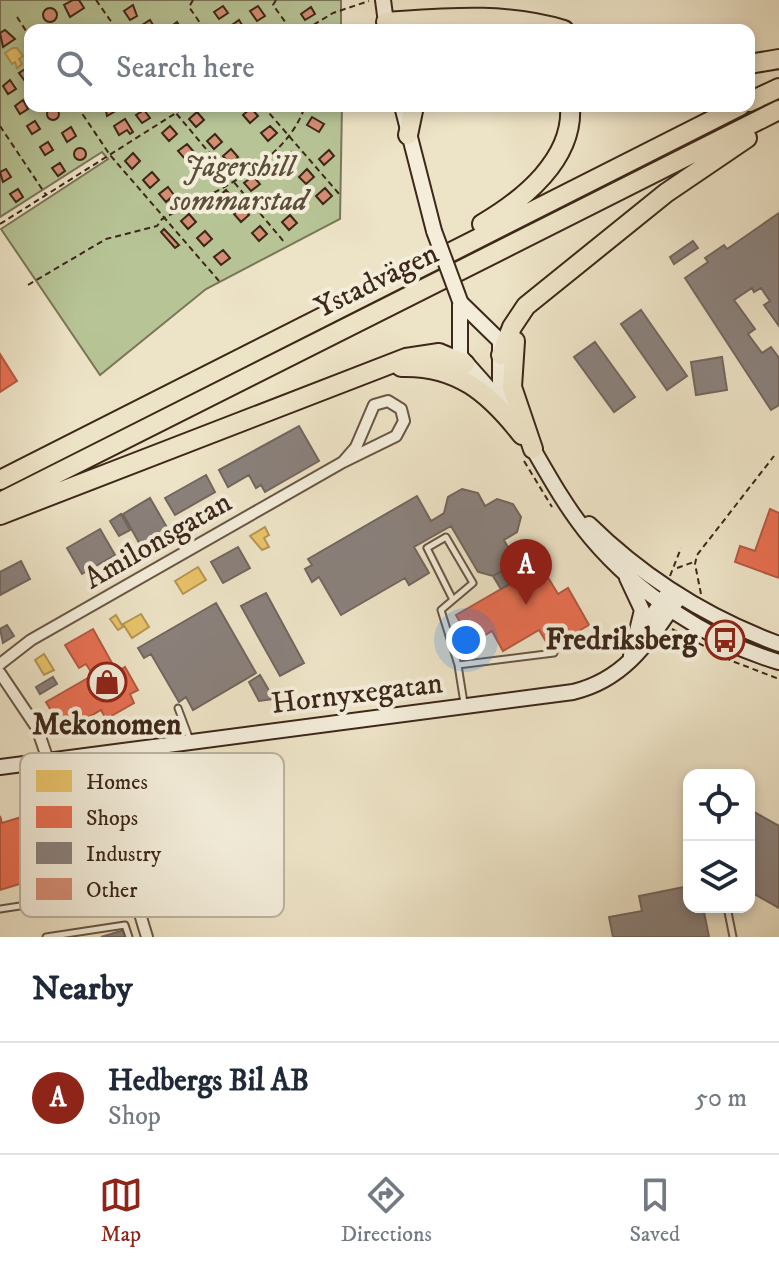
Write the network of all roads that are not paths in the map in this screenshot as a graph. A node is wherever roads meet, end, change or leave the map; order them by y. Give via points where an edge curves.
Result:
1 (376, 1) edge
2 (385, 24) edge
3 (410, 24) edge
4 (543, 24) edge
5 (779, 59) edge
6 (755, 63) edge
7 (779, 88) edge
8 (755, 99) edge
9 (779, 110) edge
10 (403, 112) edge
11 (413, 112) edge
12 (569, 112) edge
13 (728, 112) edge
14 (779, 120) edge
15 (408, 135) junction
16 (558, 281) junction
17 (367, 293) junction
18 (460, 302) junction
19 (501, 356) junction
20 (465, 365) junction
21 (382, 367) junction
22 (514, 417) junction
23 (533, 449) junction
24 (343, 462) junction
25 (0, 480) edge
26 (561, 495) junction
27 (0, 502) edge
28 (0, 515) edge
29 (614, 562) junction
30 (671, 599) junction
31 (453, 600) junction
32 (638, 635) junction
33 (779, 644) edge
34 (554, 653) dead end
35 (779, 662) edge
36 (0, 664) edge
37 (458, 665) junction
38 (621, 671) junction
39 (0, 673) edge
40 (178, 708) dead end
41 (465, 708) junction
42 (190, 741) junction
43 (51, 753) edge
44 (99, 753) edge
45 (20, 764) edge
46 (0, 767) edge
47 (20, 906) edge
48 (0, 909) edge
49 (728, 913) edge
50 (141, 917) edge
51 (46, 937) edge
52 (129, 937) edge
53 (147, 937) edge
54 (733, 937) edge

1 - 2 main road
3 - 4 highway via 492,17
5 - 6 highway
7 - 8 highway
9 - 27 highway, Ystadvägen
10 - 15 main road
11 - 15 highway
12 - 17 highway via 561,149 538,181 490,219 388,275
13 - 17 highway, Ystadvägen
14 - 16 highway via 705,165
15 - 18 main road, bridge
16 - 19 highway via 520,313
16 - 23 highway via 527,314 512,356 512,387
17 - 25 highway, Ystadvägen
18 - 19 main road via 497,336
18 - 20 main road via 459,352
19 - 20 main road via 482,371
19 - 22 main road via 500,381
20 - 21 highway via 434,353
20 - 22 main road
21 - 23 highway via 426,367 466,379 496,404
21 - 28 highway
22 - 23 main road
23 - 26 main road
24 - 24 street, Amilonsgatan via 396,436 404,421 401,409 388,401 374,405 356,447
24 - 36 street, Amilonsgatan via 31,640
26 - 29 main road
26 - 30 main road
29 - 30 main road
29 - 32 main road via 642,610
30 - 32 main road
30 - 33 main road
30 - 35 main road via 712,634
30 - 38 main road, Hornyxegatan via 643,649
31 - 31 lane via 473,583 446,537 427,548
31 - 37 lane via 441,610
32 - 38 main road
34 - 37 lane
37 - 41 lane
38 - 41 main road, Hornyxegatan via 573,692
39 - 43 street
40 - 42 lane
41 - 42 main road, Hornyxegatan
42 - 44 main road, Hornyxegatan
45 - 46 main road, Hornyxegatan
47 - 48 lane
49 - 54 lane
50 - 53 street
51 - 52 lane via 125,925

